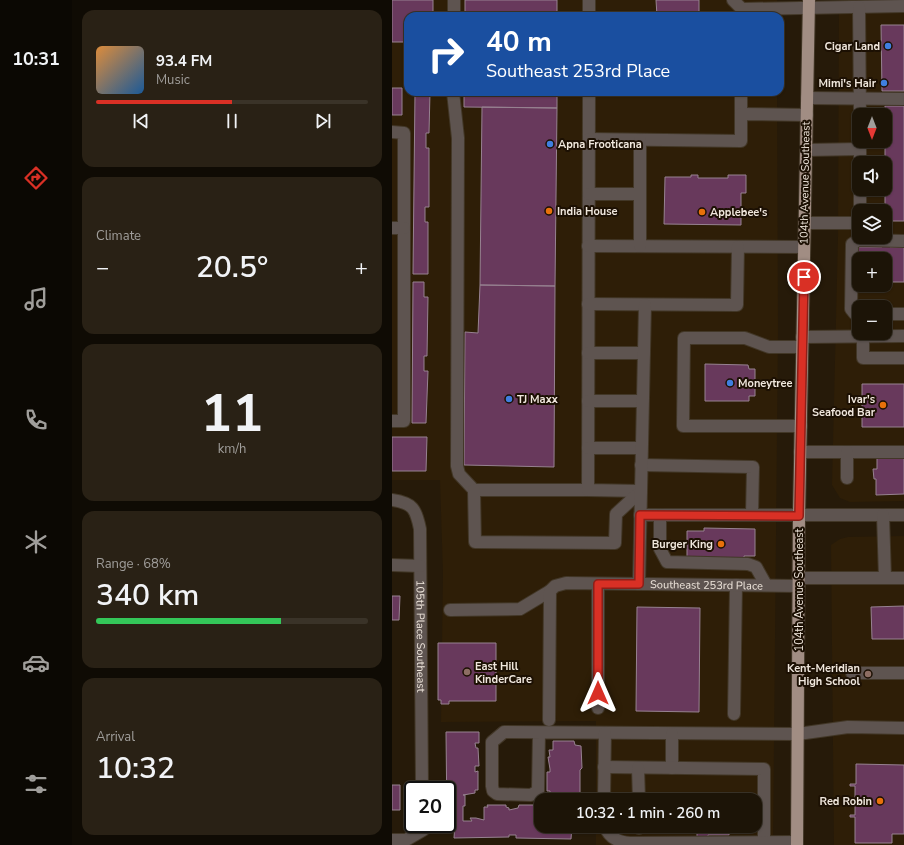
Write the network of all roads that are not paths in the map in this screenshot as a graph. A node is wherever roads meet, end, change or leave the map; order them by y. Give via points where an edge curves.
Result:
1 (454, 0) edge
2 (589, 0) edge
3 (733, 0) edge
4 (809, 4) edge
5 (904, 6) edge
6 (859, 7) junction
7 (454, 12) edge
8 (589, 12) edge
9 (453, 96) edge
10 (589, 96) edge
11 (741, 96) edge
12 (807, 98) junction
13 (860, 98) junction
14 (904, 99) edge
15 (860, 108) edge
16 (741, 114) junction
17 (807, 115) junction
18 (392, 132) edge
19 (589, 139) junction
20 (640, 140) junction
21 (852, 146) edge
22 (806, 150) junction
23 (589, 194) junction
24 (640, 194) junction
25 (805, 223) junction
26 (852, 223) edge
27 (398, 228) edge
28 (904, 240) edge
29 (588, 246) junction
30 (640, 246) junction
31 (738, 247) junction
32 (804, 247) junction
33 (588, 304) junction
34 (645, 305) junction
35 (852, 310) edge
36 (892, 314) edge
37 (904, 314) edge
38 (892, 336) edge
39 (904, 336) edge
40 (852, 337) edge
41 (863, 340) edge
42 (802, 342) junction
43 (588, 353) junction
44 (644, 353) junction
45 (904, 358) edge
46 (588, 401) junction
47 (642, 401) junction
48 (392, 421) edge
49 (801, 426) junction
50 (588, 448) junction
51 (641, 448) junction
52 (800, 452) junction
53 (847, 452) junction
54 (904, 452) edge
55 (641, 465) junction
56 (847, 478) dead end
57 (474, 490) junction
58 (588, 490) junction
59 (641, 491) junction
60 (392, 500) edge
61 (640, 515) junction
62 (660, 515) junction
63 (752, 516) junction
64 (799, 516) junction
65 (883, 516) junction
66 (904, 516) edge
67 (392, 565) edge
68 (420, 566) junction
69 (885, 578) junction
70 (904, 578) edge
71 (799, 582) junction
72 (598, 584) junction
73 (639, 584) junction
74 (736, 585) junction
75 (766, 585) junction
76 (550, 591) junction
77 (450, 610) dead end
78 (852, 673) dead end
79 (904, 673) edge
80 (598, 708) dead end
81 (734, 714) dead end
82 (549, 720) dead end
83 (904, 728) edge
84 (539, 733) junction
85 (605, 733) junction
86 (672, 734) junction
87 (798, 734) junction
88 (604, 767) junction
89 (638, 768) junction
90 (672, 768) junction
91 (422, 781) edge
92 (604, 793) edge
93 (639, 793) edge
94 (415, 833) edge
95 (607, 833) edge
96 (392, 840) edge
97 (764, 842) junction
98 (797, 844) edge

1 - 7 street
2 - 8 street
3 - 4 street via 742,9
4 - 6 street
4 - 12 main road, 104th Avenue Southeast
5 - 6 street
6 - 13 street
9 - 57 street via 458,138 457,466 459,474
10 - 19 street
11 - 16 street
12 - 13 street
12 - 17 main road, 104th Avenue Southeast
13 - 14 street
13 - 15 street
16 - 17 street
16 - 20 street via 741,141
17 - 22 main road, 104th Avenue Southeast
18 - 27 street via 404,132
19 - 20 street
19 - 23 street
20 - 24 street
21 - 22 street
22 - 25 main road, 104th Avenue Southeast
23 - 24 street
23 - 29 street
24 - 30 street
25 - 26 street
25 - 32 main road, 104th Avenue Southeast
27 - 48 street via 404,421
28 - 35 street via 858,240 852,244
29 - 30 street
29 - 33 street
30 - 31 street
31 - 32 street
31 - 34 street via 737,305
32 - 42 main road, 104th Avenue Southeast
33 - 34 street
33 - 43 street
34 - 44 street
36 - 37 street
38 - 39 street
40 - 42 street
41 - 45 street via 863,358
42 - 49 main road, 104th Avenue Southeast
42 - 49 street via 769,347 745,338 684,338 683,426
43 - 44 street
43 - 46 street
44 - 47 street
46 - 47 street
46 - 50 street
47 - 51 street
49 - 52 main road, 104th Avenue Southeast
50 - 51 street
50 - 58 street
51 - 55 street
52 - 53 street
52 - 64 main road, 104th Avenue Southeast
53 - 54 street
53 - 56 street
55 - 59 street
55 - 63 street via 753,467
57 - 58 street
57 - 59 street via 475,542 615,543 616,514
58 - 59 street
59 - 61 street
60 - 68 street, 105th Place Southeast via 406,502 416,512 420,529
61 - 62 street
61 - 73 street
62 - 63 street
62 - 75 street via 660,549 667,562 748,564 756,567
63 - 64 street
64 - 65 street
64 - 71 main road, 104th Avenue Southeast
65 - 66 street
65 - 69 street
67 - 68 street
68 - 91 street, 105th Place Southeast
69 - 70 street, Southeast 253rd Place
69 - 71 street, Southeast 253rd Place
71 - 75 street, Southeast 253rd Place
71 - 87 main road, 104th Avenue Southeast
72 - 73 street, Southeast 253rd Place
72 - 76 street, Southeast 253rd Place via 566,583 555,586
72 - 80 street
73 - 74 street, Southeast 253rd Place
74 - 75 street, Southeast 253rd Place
74 - 81 street
76 - 77 street via 520,609
76 - 82 street
78 - 79 street
83 - 87 street via 848,727
84 - 84 street via 504,732 492,742 492,786 497,794 531,795 538,791
84 - 85 street
85 - 86 street
85 - 88 street
86 - 87 street
86 - 90 street
87 - 98 main road, 104th Avenue Southeast
88 - 89 street
88 - 92 street
89 - 90 street
89 - 93 street
90 - 97 street via 764,769
94 - 96 street via 406,840
95 - 97 street via 622,842 630,843
97 - 98 street

